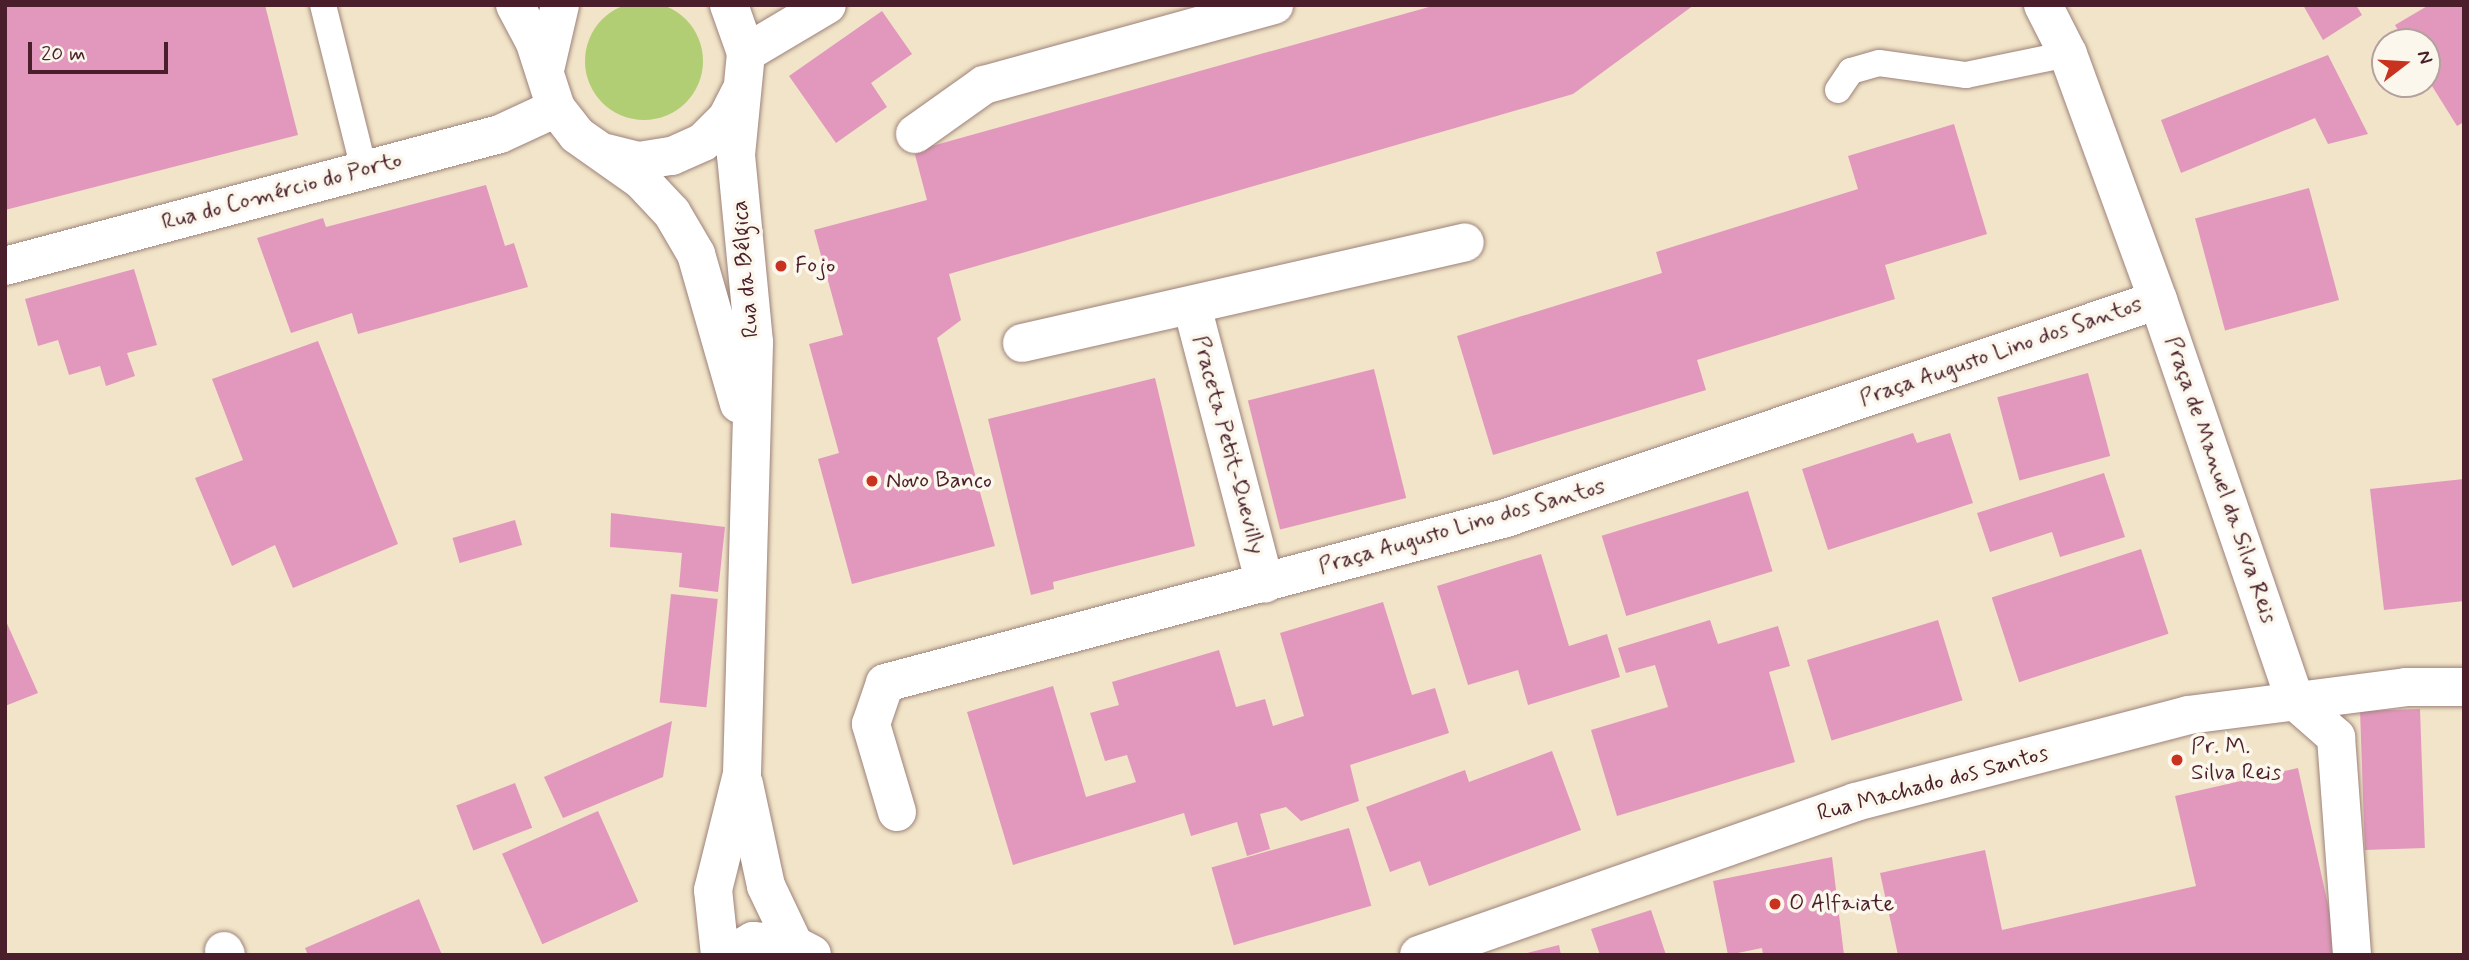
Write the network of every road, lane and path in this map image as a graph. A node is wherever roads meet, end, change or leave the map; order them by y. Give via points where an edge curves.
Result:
1 (323, 5) edge
2 (515, 5) edge
3 (560, 5) edge
4 (729, 5) edge
5 (827, 5) edge
6 (1274, 5) edge
7 (2043, 5) edge
8 (2068, 54) junction
9 (744, 70) junction
10 (1838, 90) dead end
11 (550, 92) junction
12 (915, 134) dead end
13 (605, 153) junction
14 (364, 170) junction
15 (1465, 242) dead end
16 (5, 266) edge
17 (2158, 300) junction
18 (1192, 306) junction
19 (1022, 343) dead end
20 (750, 450) junction
21 (1265, 584) junction
22 (2464, 687) edge
23 (2295, 701) junction
24 (741, 774) junction
25 (897, 812) dead end
26 (804, 950) edge
27 (720, 955) edge
28 (728, 955) edge
29 (1419, 955) edge
30 (2352, 955) edge

1 - 14 lane
2 - 11 street, Rua da Bélgica
3 - 11 street via 546,44
4 - 9 street, Rua da Bélgica
5 - 9 street
6 - 12 street via 984,85
7 - 8 street, Praça de Manuel da Silva Reis
8 - 10 lane via 1966,75 1879,63 1851,71
8 - 17 street, Praça de Manuel da Silva Reis
9 - 13 street, Rua da Bélgica via 727,118 703,142 672,156 639,160
9 - 20 street, Rua da Bélgica via 736,155 754,342
11 - 13 street, Rua da Bélgica via 577,135
11 - 14 street, Rua do Comércio do Porto via 500,134
13 - 20 street, Rua da Bélgica via 671,212 696,254 713,298
14 - 16 street, Rua do Comércio do Porto
15 - 18 street, Praceta Petit-Quevilly
17 - 21 street, Praça Augusto Lino dos Santos via 1506,518
17 - 23 street, Praça de Manuel da Silva Reis
18 - 19 street, Praceta Petit-Quevilly
18 - 21 street, Praceta Petit-Quevilly
20 - 24 street, Rua da Bélgica
21 - 25 street, Praça Augusto Lino dos Santos via 885,683 871,724
22 - 23 street, Rua Machado dos Santos
23 - 29 street, Rua Machado dos Santos via 2188,715 1855,802
23 - 30 street, Praça de Manuel da Silva Reis via 2336,737
24 - 26 street, Rua da Bélgica via 766,886
24 - 27 street, Rua da Bélgica via 713,890
26 - 28 street via 753,941

